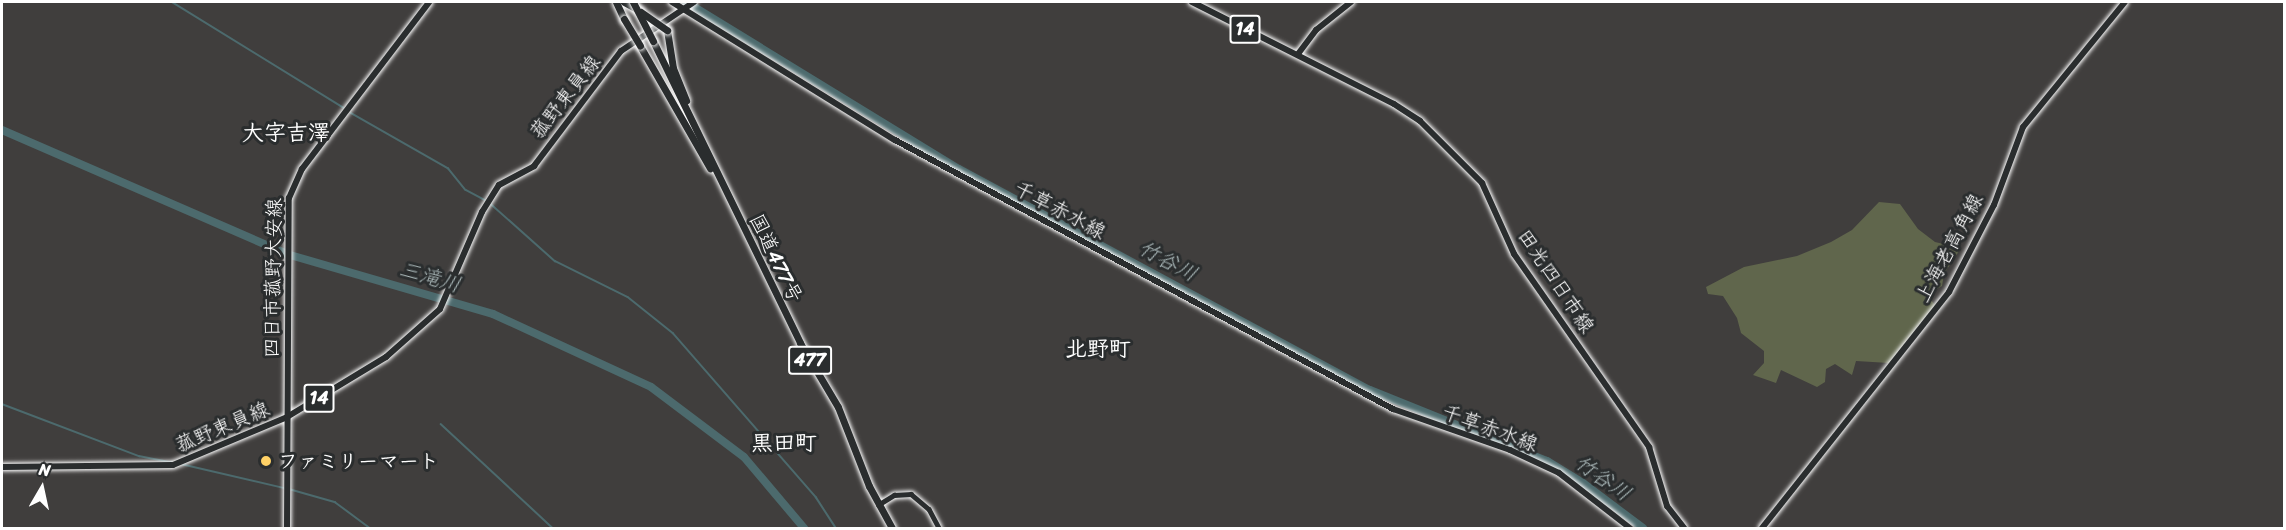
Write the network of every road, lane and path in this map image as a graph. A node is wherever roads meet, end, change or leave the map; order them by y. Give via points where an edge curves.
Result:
1 (429, 2) edge
2 (616, 2) edge
3 (624, 2) edge
4 (633, 2) edge
5 (672, 2) edge
6 (694, 2) edge
7 (1192, 2) edge
8 (1351, 2) edge
9 (2125, 2) edge
10 (685, 8) junction
11 (1298, 54) junction
12 (726, 193) junction
13 (287, 417) junction
14 (2, 467) edge
15 (878, 505) junction
16 (286, 528) edge
17 (891, 528) edge
18 (939, 528) edge
19 (1630, 528) edge
20 (1684, 528) edge
21 (1762, 528) edge

1 - 13 main road, 四日市菰野大安線 via 302,170 288,198
2 - 12 highway, bridge
3 - 12 highway, bridge via 667,30 676,78
4 - 12 highway, 国道477号 / 477, bridge
5 - 10 main road, 千草赤水線
6 - 10 main road, 菰野東員線 / 14
7 - 11 main road, 14
8 - 11 main road via 1316,30
9 - 21 main road, 上海老高角線 via 2022,127 1994,205 1949,292
10 - 13 main road, 菰野東員線 / 14 via 621,51 534,166 499,185 432,319 386,357
10 - 19 main road, 千草赤水線 via 895,141 1393,409 1510,450 1559,473
11 - 20 main road, 田光四日市線 via 1412,116 1482,183 1514,254 1649,447 1667,506
12 - 15 highway, 国道477号 / 477 via 800,343 838,407
13 - 14 main road, 菰野東員線 / 14 via 179,462
13 - 16 main road, 四日市菰野大安線
15 - 17 highway, 国道477号 / 477
15 - 18 street via 894,495 911,494 929,509

